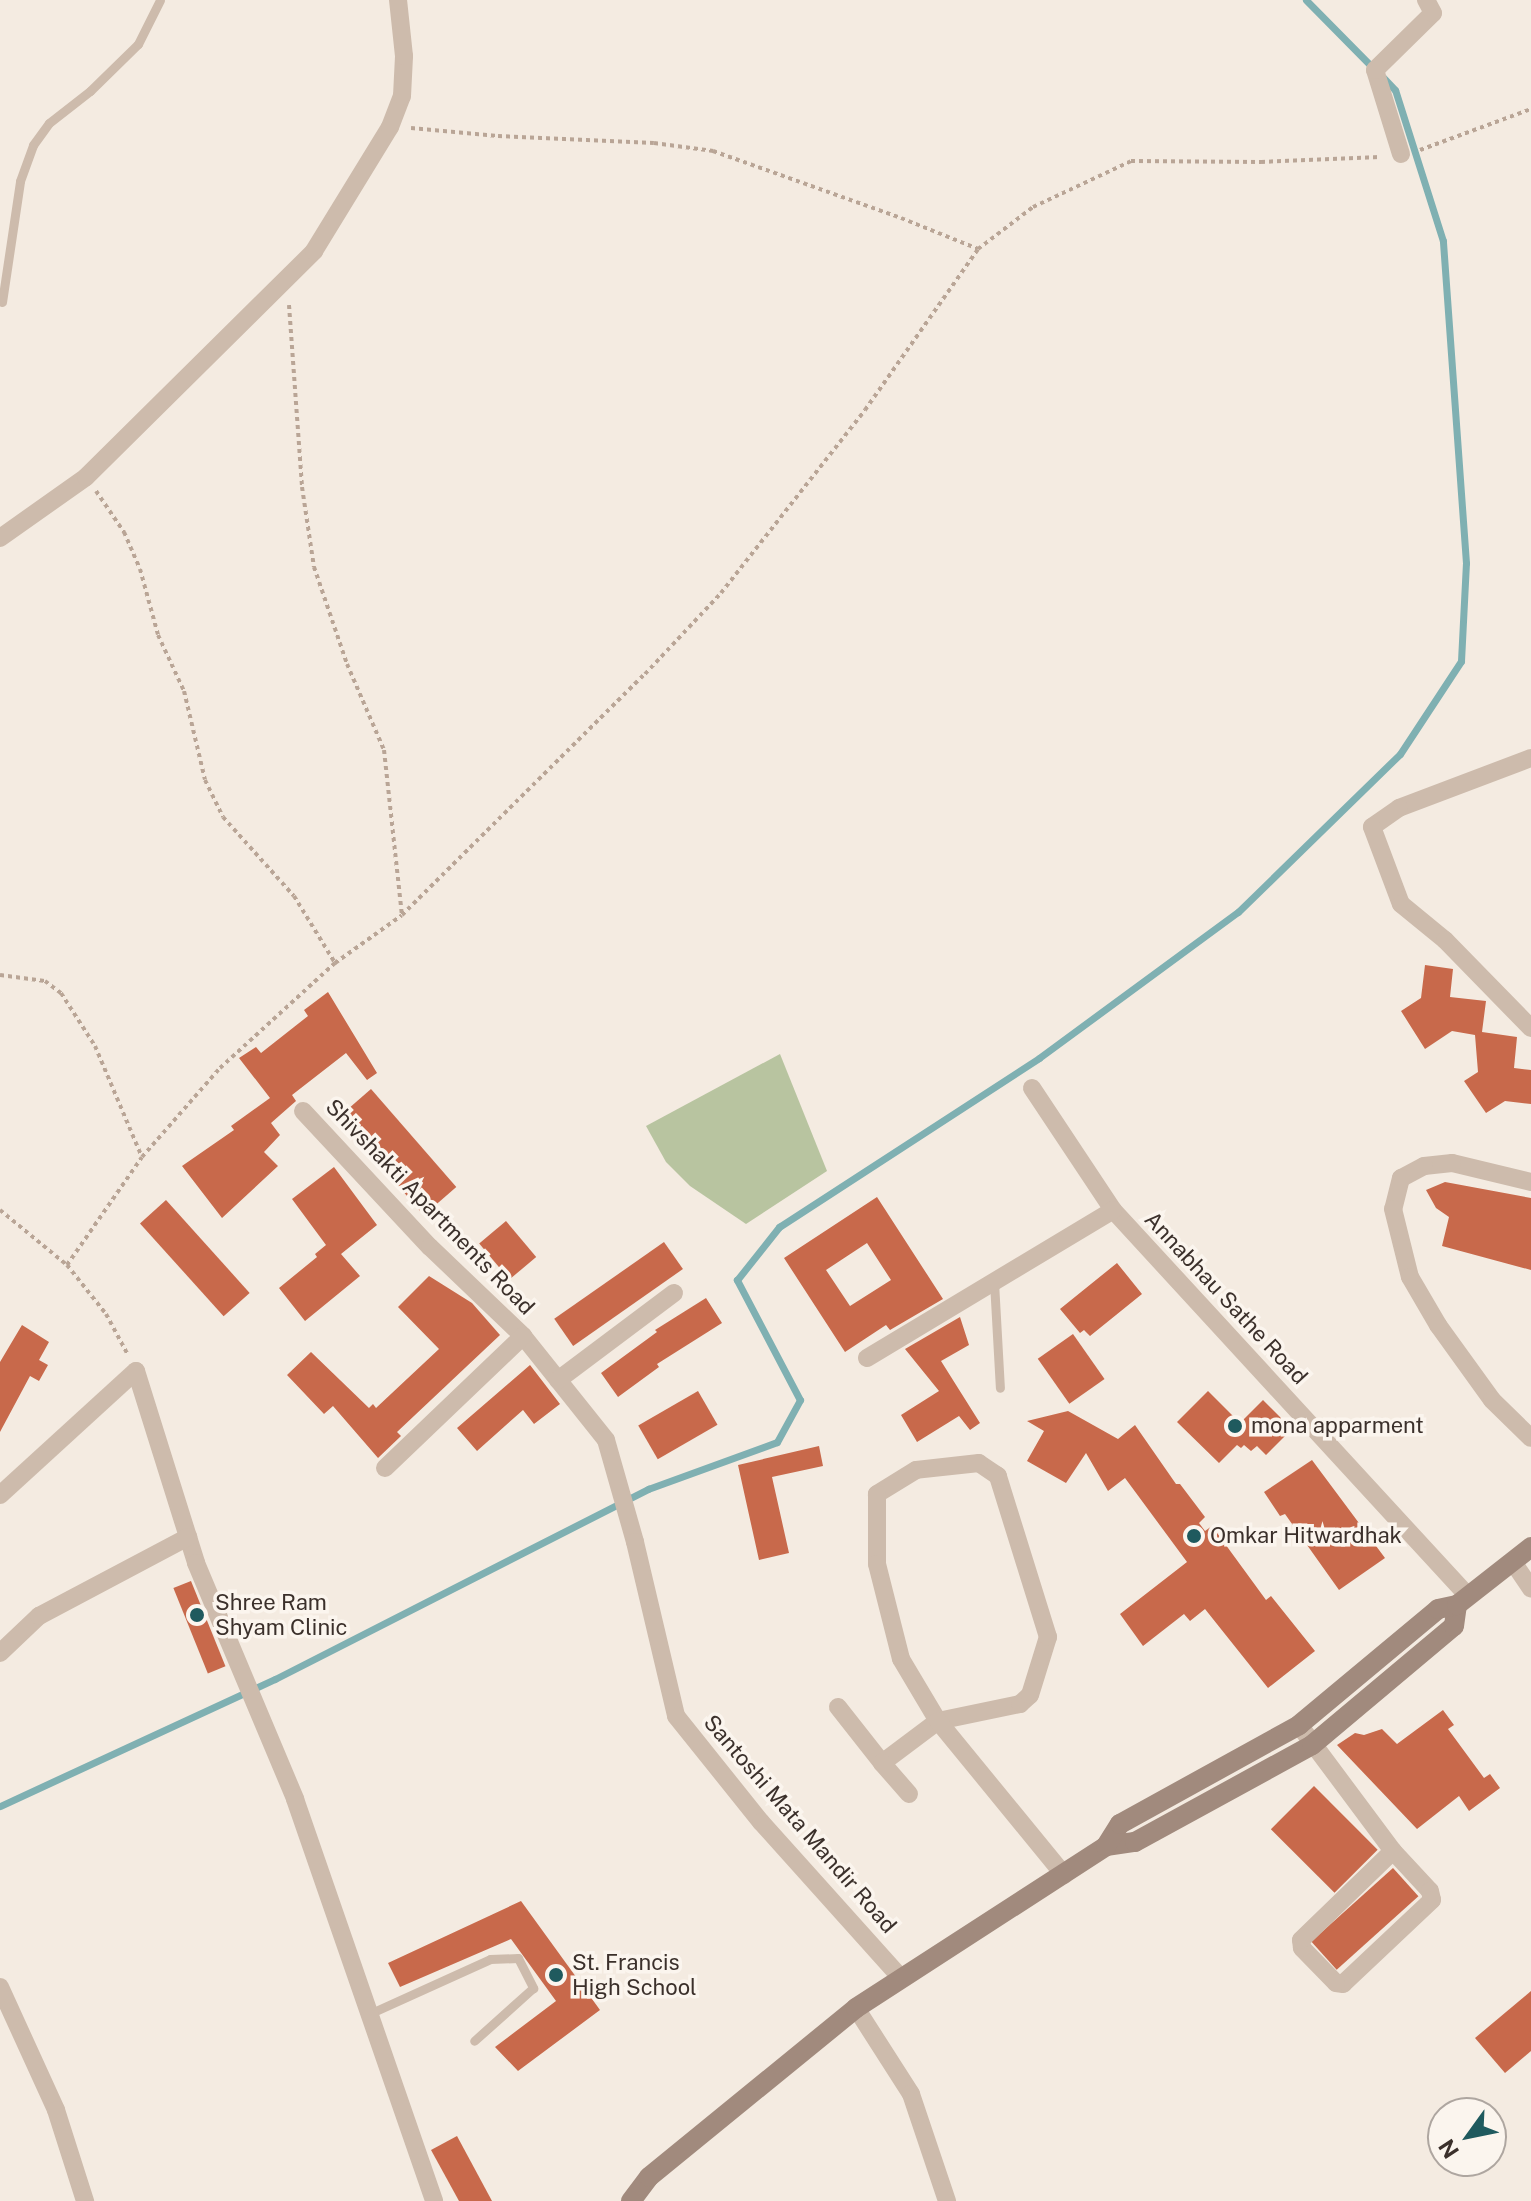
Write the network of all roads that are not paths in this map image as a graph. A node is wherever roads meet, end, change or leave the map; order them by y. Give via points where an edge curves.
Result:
1 (160, 0) edge
2 (398, 0) edge
3 (1426, 0) edge
4 (1394, 156) road end
5 (2, 302) dead end
6 (0, 538) edge
7 (1531, 758) edge
8 (1531, 1028) edge
9 (1032, 1088) dead end
10 (303, 1111) dead end
11 (1531, 1182) edge
12 (1113, 1210) junction
13 (994, 1282) junction
14 (674, 1293) dead end
15 (523, 1336) junction
16 (868, 1361) dead end
17 (558, 1380) junction
18 (1000, 1388) dead end
19 (1531, 1438) edge
20 (385, 1468) dead end
21 (620, 1491) joint
22 (0, 1495) edge
23 (188, 1537) junction
24 (1531, 1547) edge
25 (1513, 1562) junction
26 (1531, 1589) edge
27 (1463, 1600) junction
28 (0, 1653) edge
29 (1355, 1680) junction
30 (1370, 1697) junction
31 (838, 1707) dead end
32 (938, 1721) junction
33 (1299, 1725) junction
34 (1312, 1745) junction
35 (882, 1763) junction
36 (1203, 1775) junction
37 (909, 1794) dead end
38 (1216, 1798) junction
39 (1106, 1846) junction
40 (1393, 1851) junction
41 (1064, 1875) junction
42 (900, 1977) junction
43 (0, 1987) edge
44 (856, 2008) junction
45 (369, 2014) junction
46 (474, 2041) dead end
47 (85, 2201) edge
48 (434, 2201) edge
49 (631, 2201) edge
50 (947, 2201) edge

1 - 5 lane via 138,44 49,123 33,145 20,181
2 - 6 street via 402,96 390,127 314,251 86,477
3 - 4 street via 1433,13 1375,70
7 - 8 street via 1399,808 1372,827 1401,904 1445,940
9 - 12 street, Annabhau Sathe Road
10 - 15 street, Shivshakti Apartments Road via 430,1247
11 - 19 street via 1452,1163 1424,1166 1401,1178 1393,1209 1410,1277 1438,1325 1492,1400
12 - 13 street
12 - 27 street, Annabhau Sathe Road
13 - 16 street
13 - 18 lane
14 - 17 street
15 - 17 street, Shivshakti Apartments Road
15 - 20 street, Shivshakti Apartments Road
17 - 21 street, Shivshakti Apartments Road via 606,1440
21 - 42 street, Santoshi Mata Mandir Road via 676,1716 761,1822
22 - 23 street via 136,1371
23 - 28 street via 39,1616
23 - 45 street via 295,1799
24 - 25 street
25 - 26 street
25 - 27 street
27 - 29 street via 1438,1609
27 - 30 street via 1454,1626
29 - 30 street
29 - 33 street
30 - 34 street
31 - 35 street
32 - 32 street via 901,1659 877,1564 877,1494 916,1470 979,1463 998,1476 1048,1637 1030,1695 1020,1704
32 - 35 street
32 - 41 street
33 - 34 street
33 - 36 street
34 - 38 street
34 - 40 street
35 - 37 street
36 - 38 street
36 - 39 street via 1120,1824
38 - 39 street via 1135,1842
39 - 41 street
40 - 40 street via 1301,1940 1302,1948 1336,1983 1343,1984 1432,1900 1430,1891
41 - 42 street
42 - 44 street
43 - 47 street via 56,2110
44 - 49 street via 649,2177
44 - 50 street via 911,2094
45 - 46 lane via 490,1959 518,1958 533,1988
45 - 48 street

